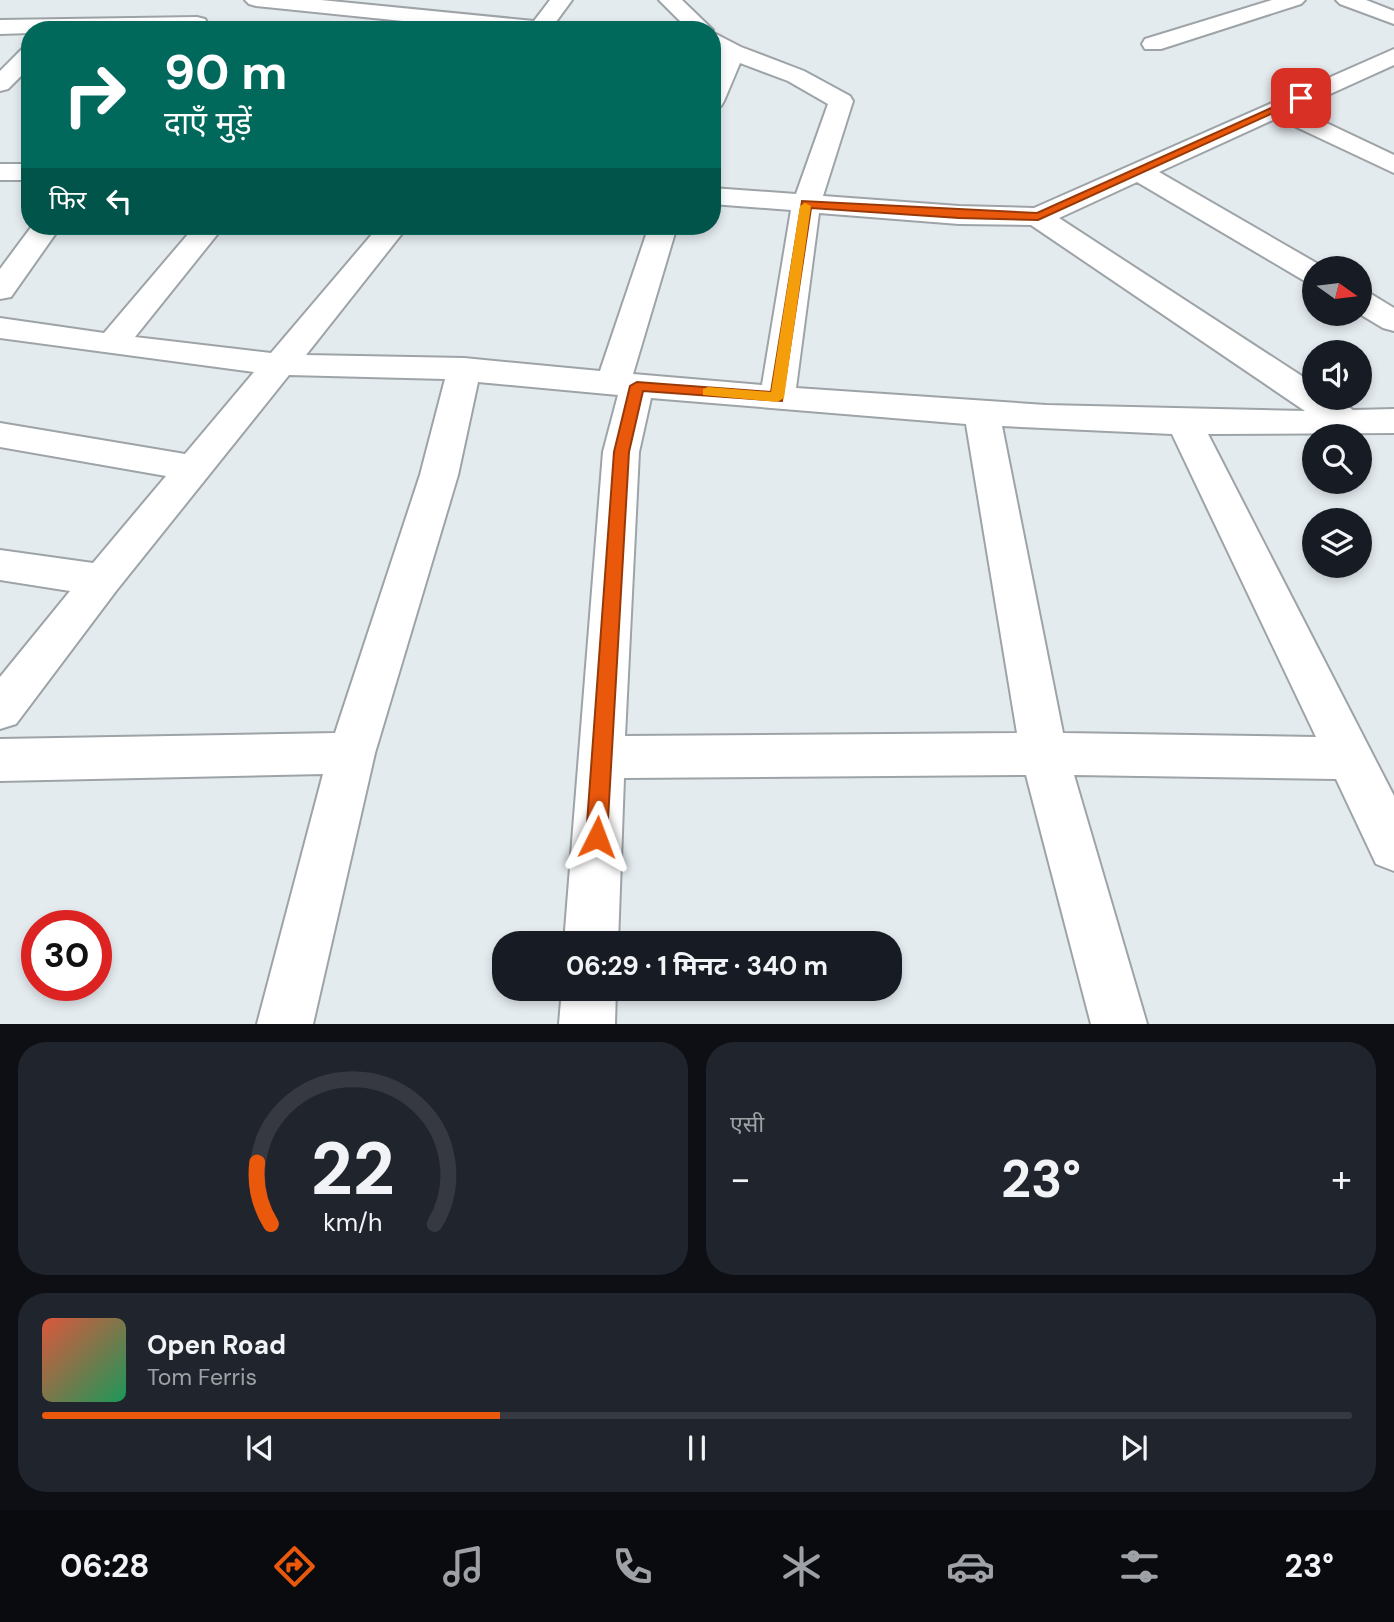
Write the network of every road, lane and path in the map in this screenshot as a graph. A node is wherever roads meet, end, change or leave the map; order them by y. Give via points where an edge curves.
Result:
1 (256, 0) edge
2 (561, 0) edge
3 (670, 0) edge
4 (1294, 0) edge
5 (1347, 0) edge
6 (74, 9) dead end
7 (404, 15) edge
8 (1394, 18) edge
9 (63, 21) edge
10 (462, 21) edge
11 (545, 21) edge
12 (693, 21) edge
13 (0, 27) edge
14 (21, 27) edge
15 (721, 44) edge
16 (1153, 44) dead end
17 (1394, 57) edge
18 (21, 63) edge
19 (0, 83) edge
20 (1278, 109) junction
21 (1394, 165) edge
22 (0, 172) edge
23 (21, 172) edge
24 (1139, 172) junction
25 (721, 197) edge
26 (806, 204) junction
27 (1038, 217) junction
28 (40, 235) edge
29 (203, 235) edge
30 (387, 235) edge
31 (661, 235) edge
32 (1302, 267) edge
33 (0, 290) edge
34 (1372, 307) edge
35 (1392, 318) edge
36 (0, 328) edge
37 (112, 344) junction
38 (281, 365) junction
39 (464, 369) junction
40 (625, 385) junction
41 (777, 398) junction
42 (982, 414) junction
43 (1394, 421) edge
44 (1184, 422) junction
45 (1348, 423) junction
46 (0, 435) edge
47 (194, 468) junction
48 (0, 565) edge
49 (102, 580) junction
50 (0, 710) edge
51 (352, 752) junction
52 (1044, 754) junction
53 (601, 757) junction
54 (1348, 758) junction
55 (0, 760) edge
56 (1394, 847) edge
57 (593, 931) edge
58 (588, 1001) edge
59 (285, 1024) edge
60 (587, 1024) edge
61 (1119, 1024) edge

1 - 7 street
2 - 11 street
3 - 12 street
4 - 16 street
5 - 8 street
6 - 9 street
7 - 10 street
13 - 14 street
15 - 26 street via 841,101
17 - 20 street
18 - 19 street
20 - 21 street
20 - 24 street
22 - 23 street
24 - 27 street
24 - 32 street
25 - 26 street
26 - 27 street
26 - 41 street
27 - 45 street
28 - 33 street
29 - 37 street
30 - 38 street
31 - 40 street
34 - 35 street
36 - 37 street
37 - 38 street
38 - 39 street
38 - 47 street
39 - 40 street
39 - 51 street via 439,475
40 - 41 street
40 - 53 street
41 - 42 street
42 - 44 street
42 - 52 street
43 - 45 street
44 - 45 street
44 - 54 street
46 - 47 street
47 - 49 street
48 - 49 street
49 - 50 street
51 - 55 street
51 - 59 street
52 - 53 street
52 - 54 street
52 - 61 street
53 - 57 street
54 - 56 street
58 - 60 street

